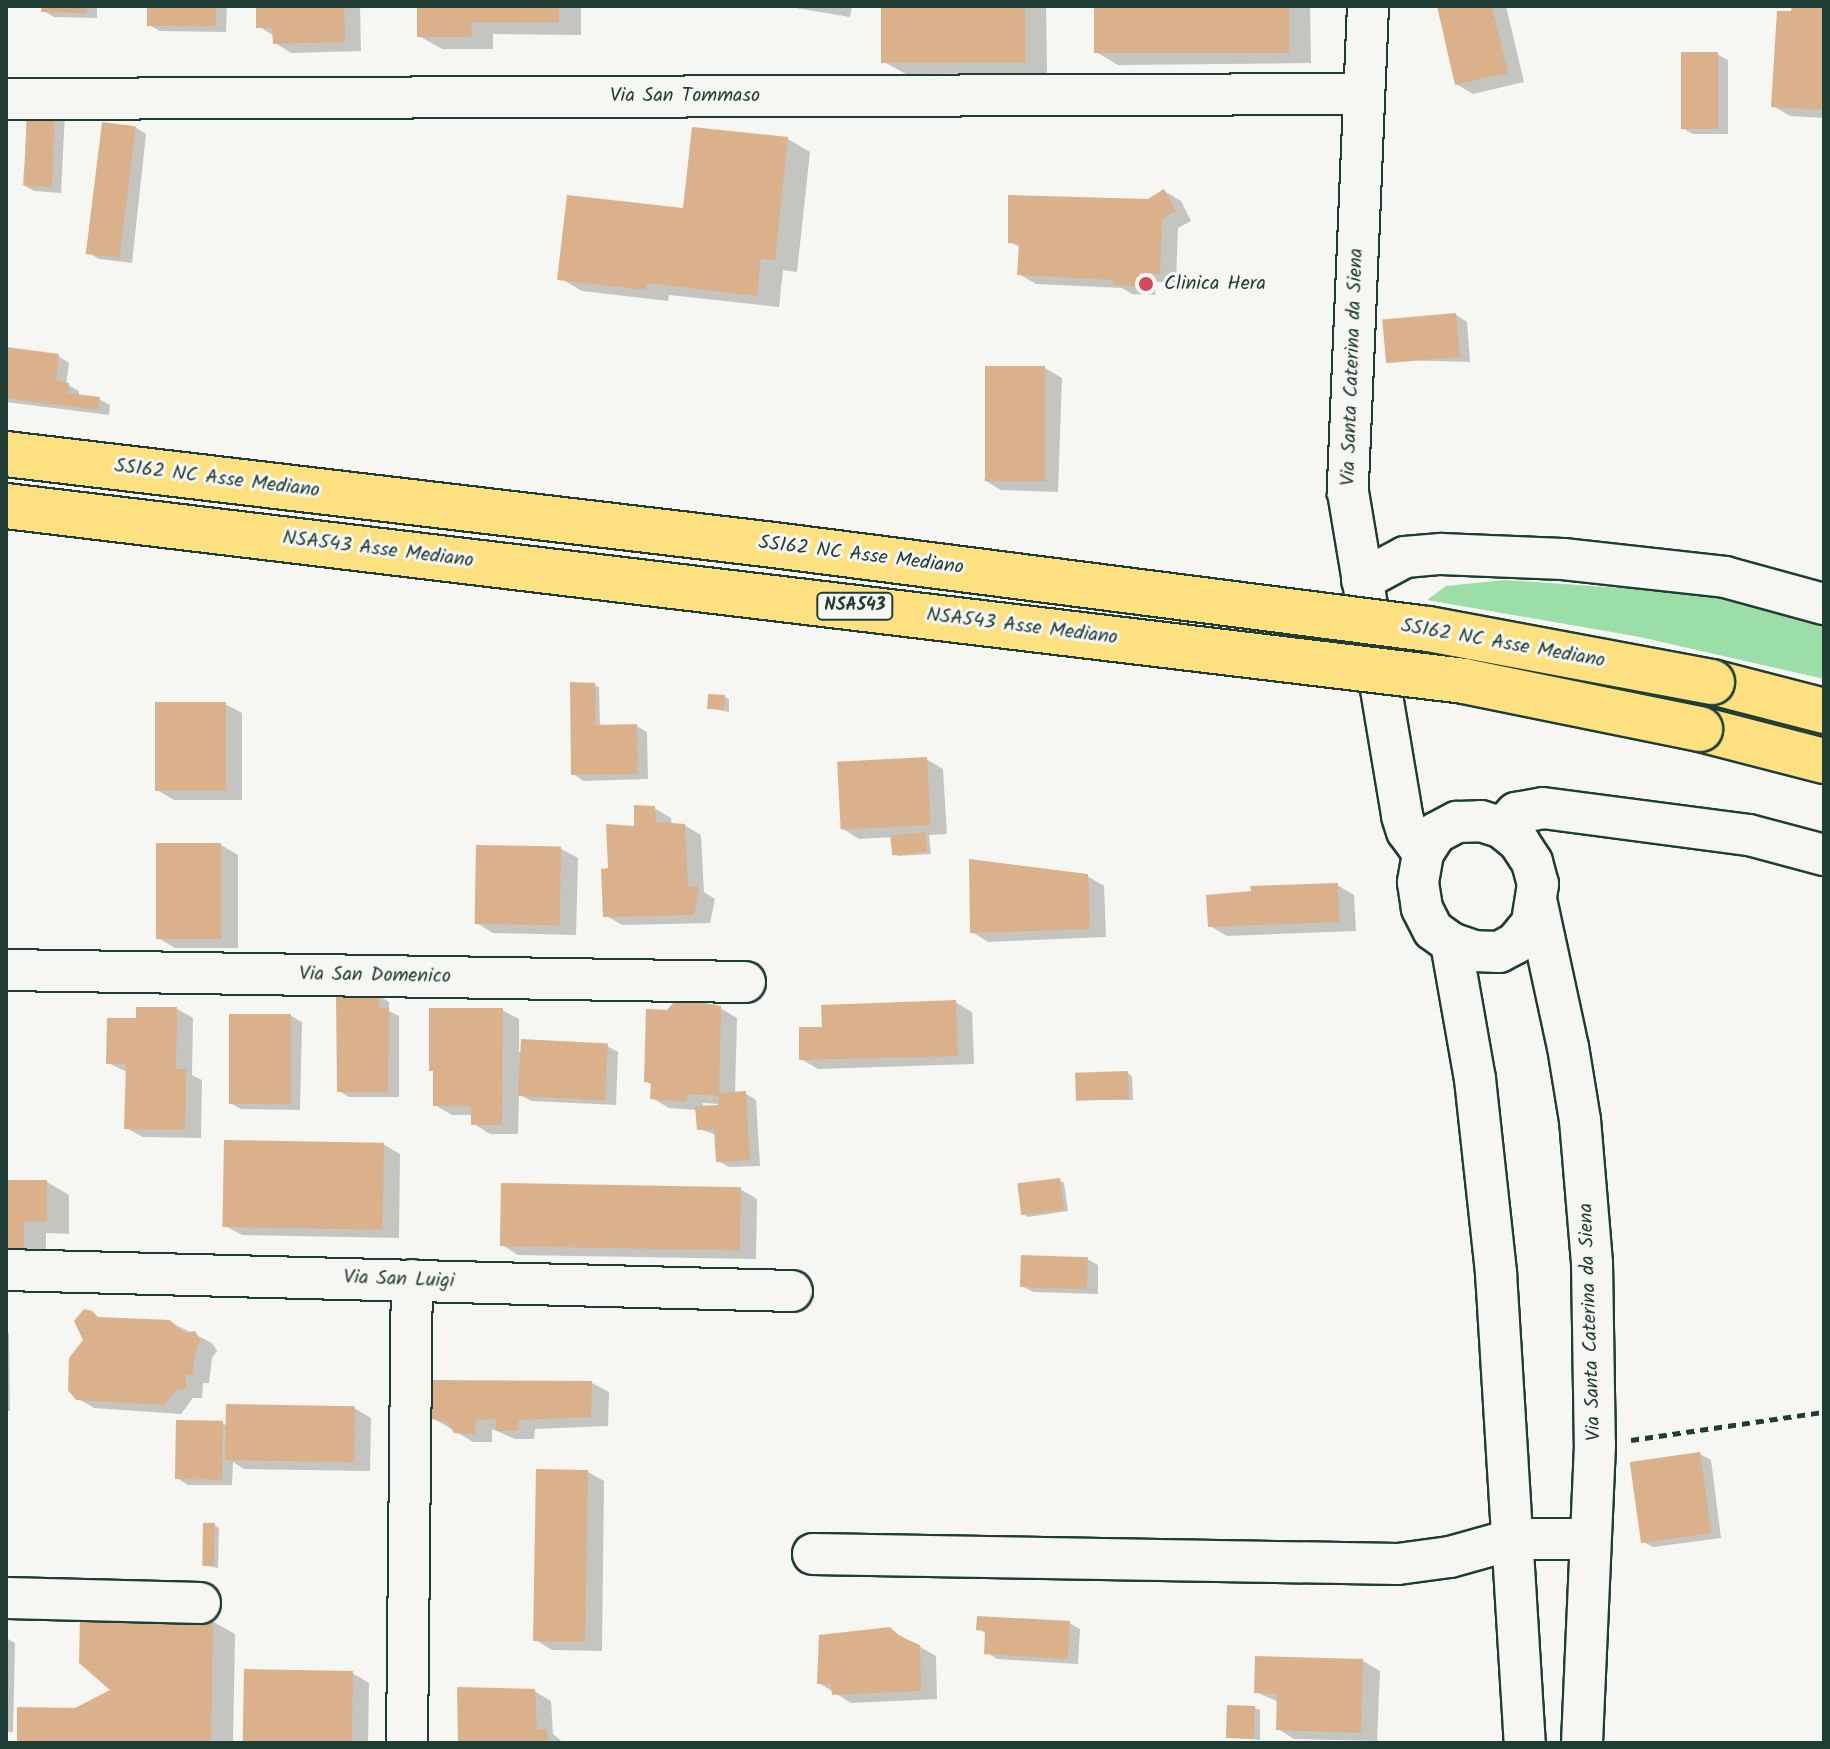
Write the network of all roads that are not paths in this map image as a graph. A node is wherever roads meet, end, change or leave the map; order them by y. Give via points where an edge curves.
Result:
1 (1368, 6) edge
2 (1364, 94) junction
3 (6, 99) edge
4 (6, 454) edge
5 (6, 506) edge
6 (1362, 580) junction
7 (1824, 604) edge
8 (1824, 711) edge
9 (1824, 761) edge
10 (1395, 772) junction
11 (1457, 822) junction
12 (1502, 828) junction
13 (1423, 853) junction
14 (1824, 855) edge
15 (1537, 904) junction
16 (1451, 943) junction
17 (6, 970) edge
18 (745, 982) dead end
19 (6, 1270) edge
20 (412, 1280) junction
21 (792, 1291) dead end
22 (1514, 1539) junction
23 (1590, 1539) junction
24 (813, 1554) dead end
25 (6, 1598) edge
26 (200, 1603) dead end
27 (407, 1743) edge
28 (1525, 1743) edge
29 (1582, 1743) edge

1 - 2 street, Via Santa Caterina da Siena
2 - 3 street, Via San Tommaso
2 - 6 street, Via Santa Caterina da Siena via 1348,492
4 - 8 highway, SS162 NC Asse Mediano, bridge via 1428,629 1712,682
5 - 9 highway, NSA543 Asse Mediano / NSA543, bridge via 1464,681 1700,729
6 - 7 street via 1405,557 1563,559 1725,577
6 - 10 street, Via Santa Caterina da Siena
10 - 11 street via 1410,794
10 - 13 street, Via Santa Caterina da Siena via 1407,831
11 - 12 street via 1481,821
11 - 13 street via 1436,833
12 - 14 street via 1516,813 1543,808 1749,835
12 - 15 street via 1532,862
13 - 16 street via 1418,882 1422,908 1433,930
15 - 16 street via 1532,923 1516,943 1499,952
15 - 23 street, Via Santa Caterina da Siena via 1580,1120 1592,1263 1595,1445
16 - 22 street via 1475,1079 1496,1273
17 - 18 street, Via San Domenico
19 - 20 street, Via San Luigi
20 - 21 street, Via San Luigi
20 - 27 street
22 - 23 street
22 - 24 street via 1450,1557 1398,1564
22 - 28 street
23 - 29 street, Via Santa Caterina da Siena
25 - 26 street

